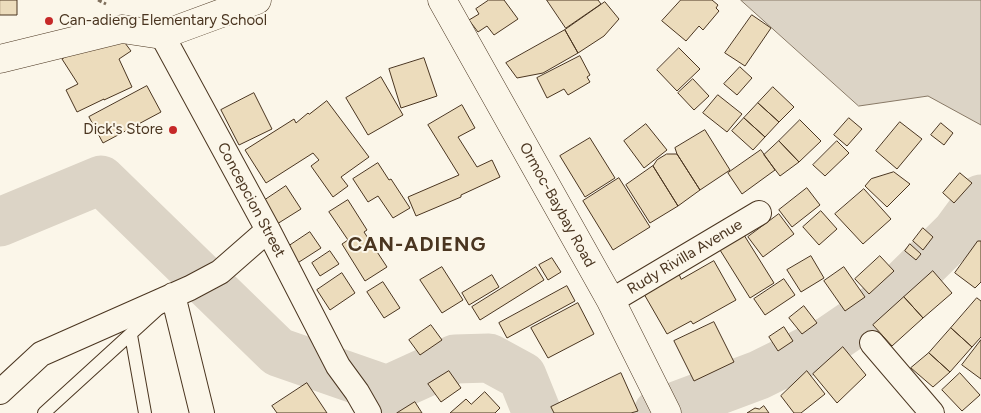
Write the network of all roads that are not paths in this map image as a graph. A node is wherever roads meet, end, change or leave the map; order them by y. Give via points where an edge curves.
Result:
1 (257, 0) edge
2 (442, 0) edge
3 (162, 35) junction
4 (0, 59) edge
5 (760, 213) dead end
6 (268, 230) junction
7 (181, 292) junction
8 (610, 301) junction
9 (131, 335) junction
10 (872, 342) dead end
11 (0, 392) edge
12 (664, 406) edge
13 (44, 413) edge
14 (145, 413) edge
15 (202, 413) edge
16 (369, 413) edge
17 (932, 413) edge

1 - 3 main road
2 - 8 main road, Ormoc-Baybay Road
3 - 4 main road via 122,29
3 - 6 street, Concepcion Street
5 - 8 street, Rudy Rivilla Avenue
6 - 7 street via 220,272
6 - 16 street, Concepcion Street via 338,366
7 - 9 lane
7 - 11 street via 41,354
7 - 15 street
8 - 12 main road, Ormoc-Baybay Road
9 - 13 lane
9 - 14 lane
10 - 17 street

